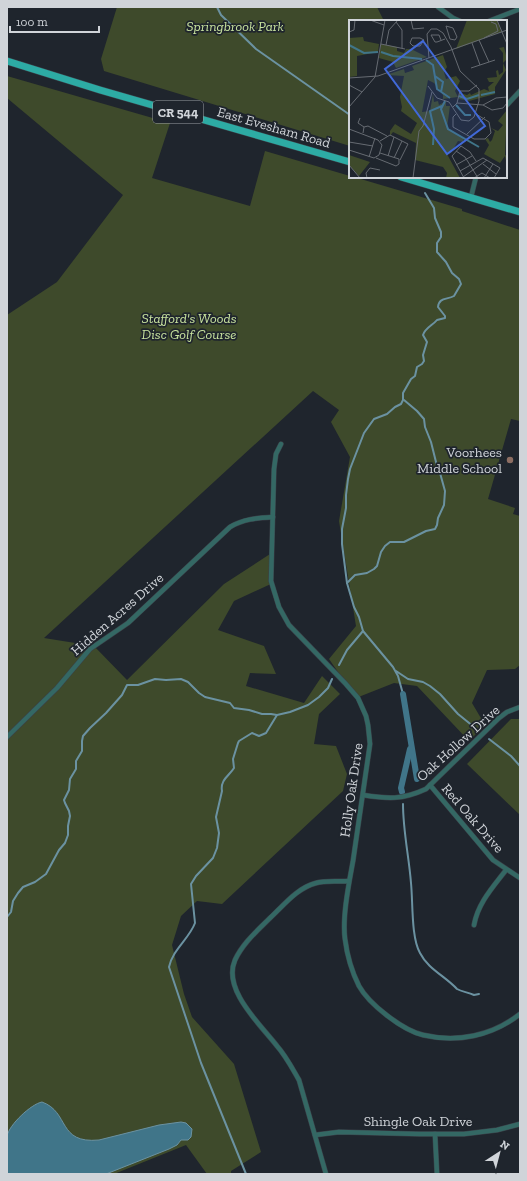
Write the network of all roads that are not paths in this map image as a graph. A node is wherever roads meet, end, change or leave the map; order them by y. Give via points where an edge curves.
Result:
1 (438, 7) edge
2 (520, 9) edge
3 (458, 20) edge
4 (492, 20) edge
5 (7, 61) edge
6 (520, 91) edge
7 (507, 105) edge
8 (349, 162) edge
9 (404, 178) edge
10 (476, 178) edge
11 (471, 197) junction
12 (520, 212) edge
13 (281, 444) dead end
14 (273, 517) junction
15 (520, 707) edge
16 (7, 737) edge
17 (430, 785) junction
18 (363, 795) junction
19 (506, 870) junction
20 (520, 878) edge
21 (349, 882) junction
22 (474, 925) dead end
23 (520, 1014) edge
24 (520, 1124) edge
25 (435, 1134) junction
26 (315, 1135) junction
27 (326, 1174) edge
28 (436, 1174) edge

1 - 3 street
2 - 4 street
5 - 8 main road, East Evesham Road / CR 544
6 - 7 street
9 - 11 main road
10 - 11 street
11 - 12 main road
13 - 14 street, Holly Oak Drive via 276,454 274,469
14 - 16 street, Hidden Acres Drive via 247,519 230,527 128,623 90,649 57,688
14 - 18 street, Holly Oak Drive via 271,581 279,607 289,625 345,683 366,716 370,744
15 - 17 street, Oak Hollow Drive via 499,718
17 - 18 street, Oak Hollow Drive via 426,789 400,798
17 - 19 street, Red Oak Drive via 483,849
18 - 21 street, Holly Oak Drive
19 - 20 street, Red Oak Drive
19 - 22 street via 481,904
21 - 23 street, Holly Oak Drive via 345,939 349,958 359,986 391,1019 419,1034 450,1039 492,1031
21 - 26 street via 317,882 296,893 249,938 234,961 232,972 242,1003 292,1067
24 - 25 street, Shingle Oak Drive via 497,1130
25 - 26 street, Shingle Oak Drive via 340,1132
25 - 28 street
26 - 27 street

